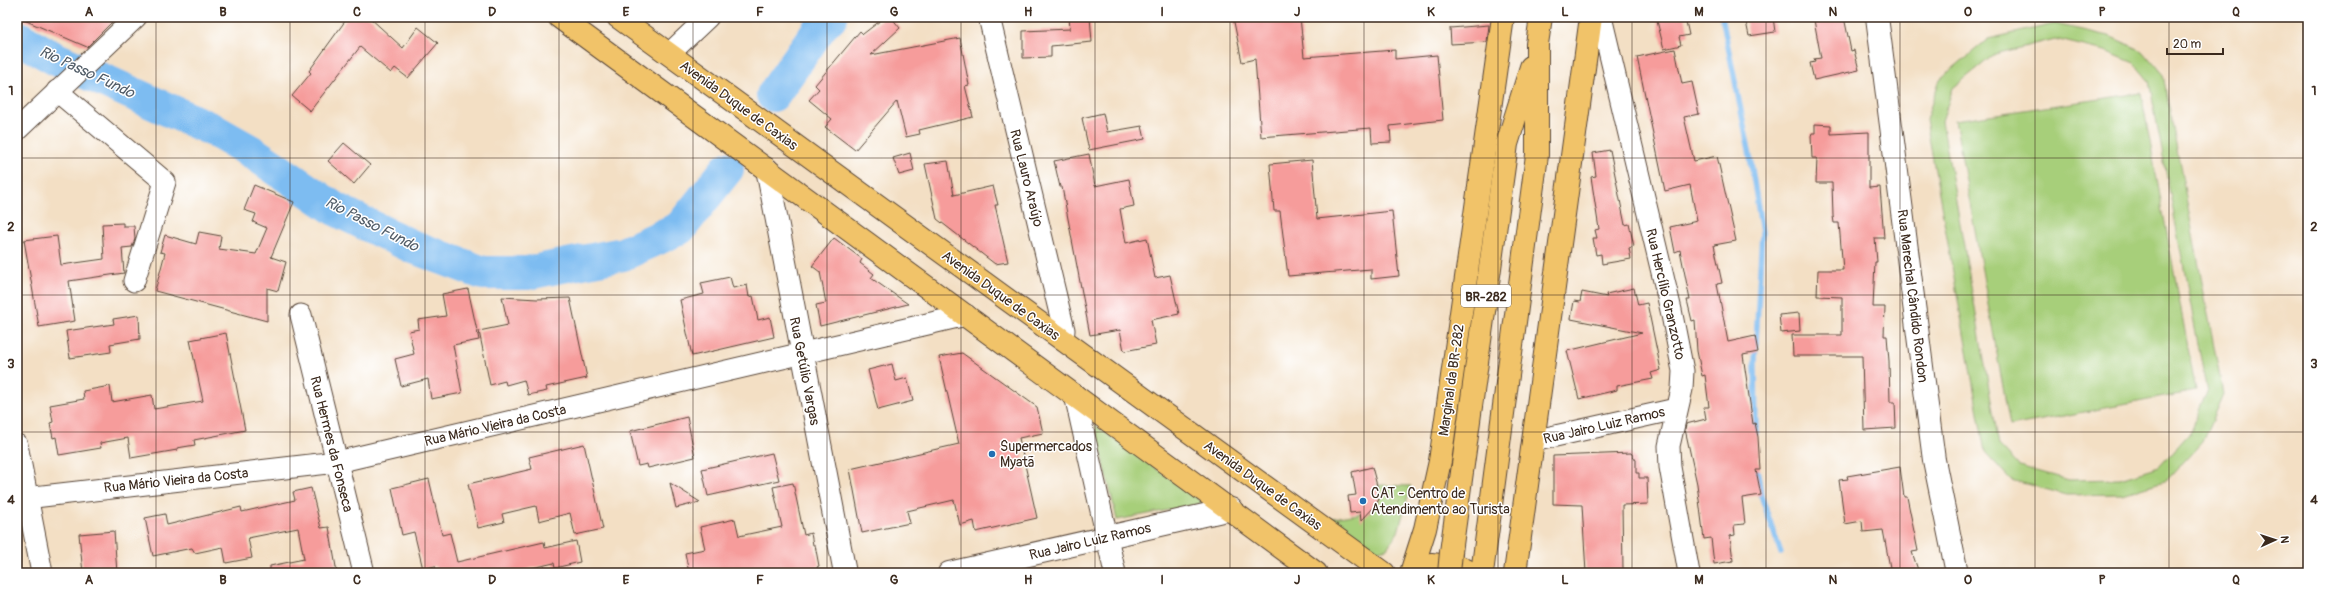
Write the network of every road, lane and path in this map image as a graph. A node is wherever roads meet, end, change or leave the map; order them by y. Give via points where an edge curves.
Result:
1 (136, 17) edge
2 (559, 17) edge
3 (618, 17) edge
4 (708, 17) edge
5 (989, 17) edge
6 (1503, 17) edge
7 (1541, 17) edge
8 (1591, 17) edge
9 (1601, 17) edge
10 (1876, 17) edge
11 (1537, 44) junction
12 (669, 54) junction
13 (57, 92) junction
14 (17, 130) edge
15 (766, 169) junction
16 (134, 281) dead end
17 (301, 315) dead end
18 (966, 315) junction
19 (1063, 340) junction
20 (802, 354) junction
21 (1074, 395) junction
22 (1676, 409) junction
23 (1533, 441) junction
24 (17, 445) edge
25 (337, 462) junction
26 (22, 498) edge
27 (1231, 509) junction
28 (1107, 537) junction
29 (1450, 563) edge
30 (1479, 568) edge
31 (42, 573) edge
32 (364, 573) edge
33 (845, 573) edge
34 (949, 573) edge
35 (1115, 573) edge
36 (1316, 573) edge
37 (1384, 573) edge
38 (1412, 573) edge
39 (1515, 573) edge
40 (1689, 573) edge
41 (1957, 573) edge

1 - 13 street
2 - 15 main road
3 - 12 main road, Avenida Duque de Caxias
4 - 12 street
5 - 19 street, Rua Lauro Araújo via 1064,330
6 - 38 main road, Marginal da BR-282 via 1440,461
7 - 11 main road, BR-282
8 - 23 main road
9 - 22 street, Rua Hercílio Granzotto via 1678,340 1683,371 1682,389
10 - 41 street, Rua Marechal Cândido Rondon via 1934,460
11 - 29 main road, BR-282 via 1506,144
11 - 30 main road, BR-282 via 1537,155
12 - 19 main road, Avenida Duque de Caxias
13 - 14 street
13 - 16 street via 165,182
15 - 18 main road
15 - 20 street, Rua Getúlio Vargas
17 - 25 street, Rua Hermes da Fonseca
18 - 20 street, Rua Mário Vieira da Costa
18 - 21 main road
19 - 37 main road, Avenida Duque de Caxias
20 - 25 street, Rua Mário Vieira da Costa
20 - 33 street, Rua Getúlio Vargas
21 - 27 main road
21 - 28 street
22 - 23 street, Rua Jairo Luiz Ramos
22 - 40 street, Rua Hercílio Granzotto via 1668,446
23 - 39 main road
24 - 26 street
25 - 26 street, Rua Mário Vieira da Costa
25 - 32 street, Rua Hermes da Fonseca
26 - 31 street
27 - 28 street, Rua Jairo Luiz Ramos
27 - 36 main road
28 - 34 street, Rua Jairo Luiz Ramos
28 - 35 street
30 - 38 main road via 1431,564

